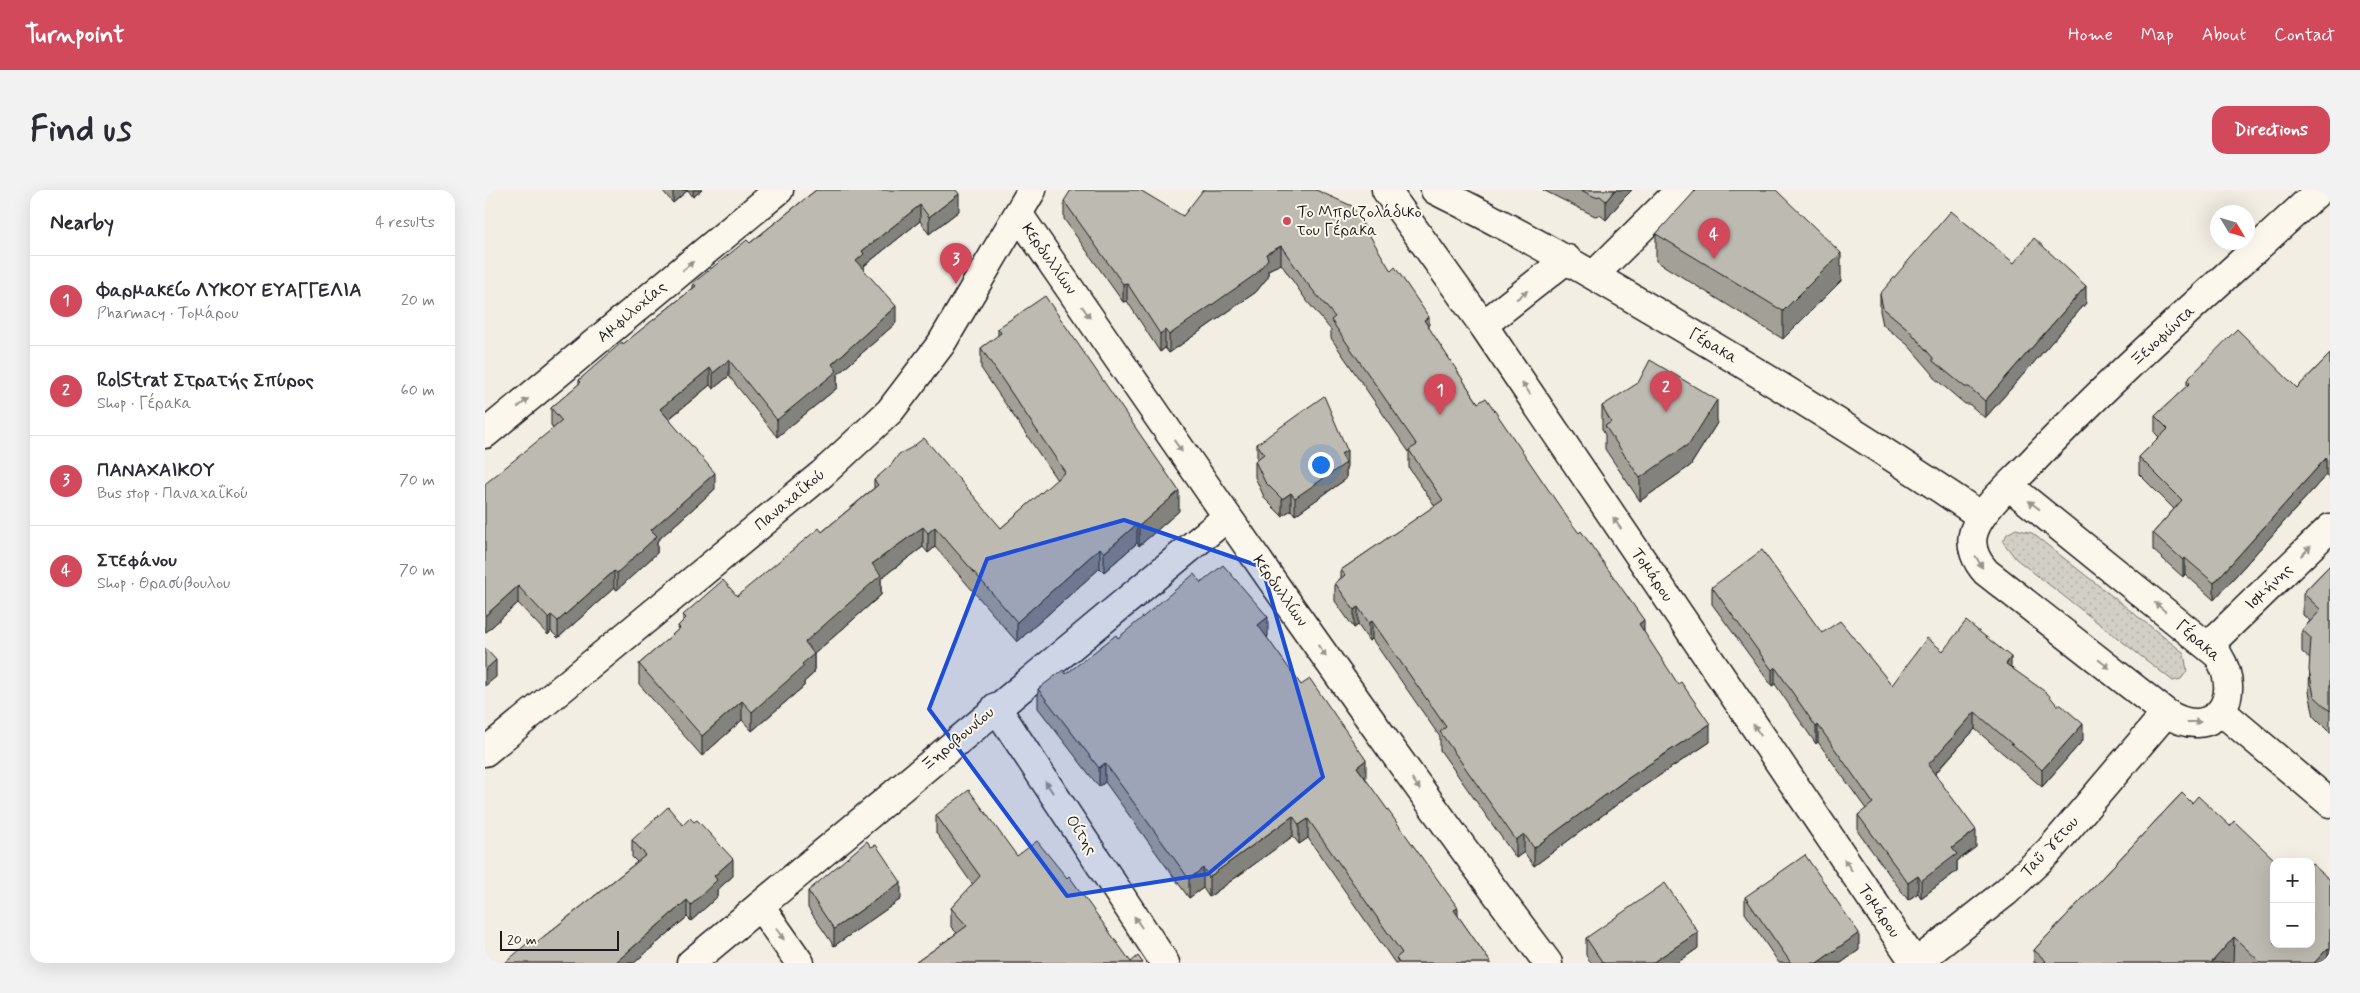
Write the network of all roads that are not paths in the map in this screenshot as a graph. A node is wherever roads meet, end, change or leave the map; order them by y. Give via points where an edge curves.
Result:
1 (779, 190) edge
2 (1032, 190) edge
3 (1386, 190) edge
4 (1435, 190) edge
5 (1680, 190) edge
6 (2320, 190) edge
7 (1019, 215) junction
8 (1567, 260) junction
9 (1594, 275) junction
10 (1483, 325) junction
11 (485, 434) edge
12 (2009, 486) junction
13 (1981, 516) junction
14 (1227, 517) junction
15 (2330, 528) edge
16 (2208, 646) junction
17 (996, 707) junction
18 (2221, 712) junction
19 (2166, 713) junction
20 (485, 752) edge
21 (2330, 803) edge
22 (760, 906) junction
23 (691, 963) edge
24 (800, 963) edge
25 (1165, 963) edge
26 (1548, 963) edge
27 (1915, 963) edge

11 -> 1 street, Αμφιλοχίας
2 - 7 street, Παναχαΐκού
3 - 10 street, Τομάρου
4 - 8 street, Γέρακα
5 - 9 street
6 - 12 street, Ξενοφώντα via 2071,421
7 -> 14 street, Κερδυλλίων
7 - 20 street, Παναχαΐκού via 941,344 890,411 822,474
8 - 9 street, Γέρακα
10 -> 8 street
9 - 13 street, Γέρακα via 1868,440
27 -> 10 street, Τομάρου
12 - 13 street
16 -> 12 street, Γέρακα
13 -> 19 street via 1974,532 1973,547 1977,561 1986,572
14 - 17 street, Ξηροβουνίου
14 -> 26 street, Κερδυλλίων via 1451,834
16 -> 15 street, Ισμήνης
16 - 18 street, Γέρακα via 2225,666 2230,682 2229,698
17 - 22 street, Ξηροβουνίου
25 -> 17 street, Οίτης
19 -> 18 street via 2192,724
18 - 21 street
19 - 27 street, Ταΰγετου via 2049,851 2006,892
22 - 23 street, Ξηροβουνίου
22 -> 24 street

